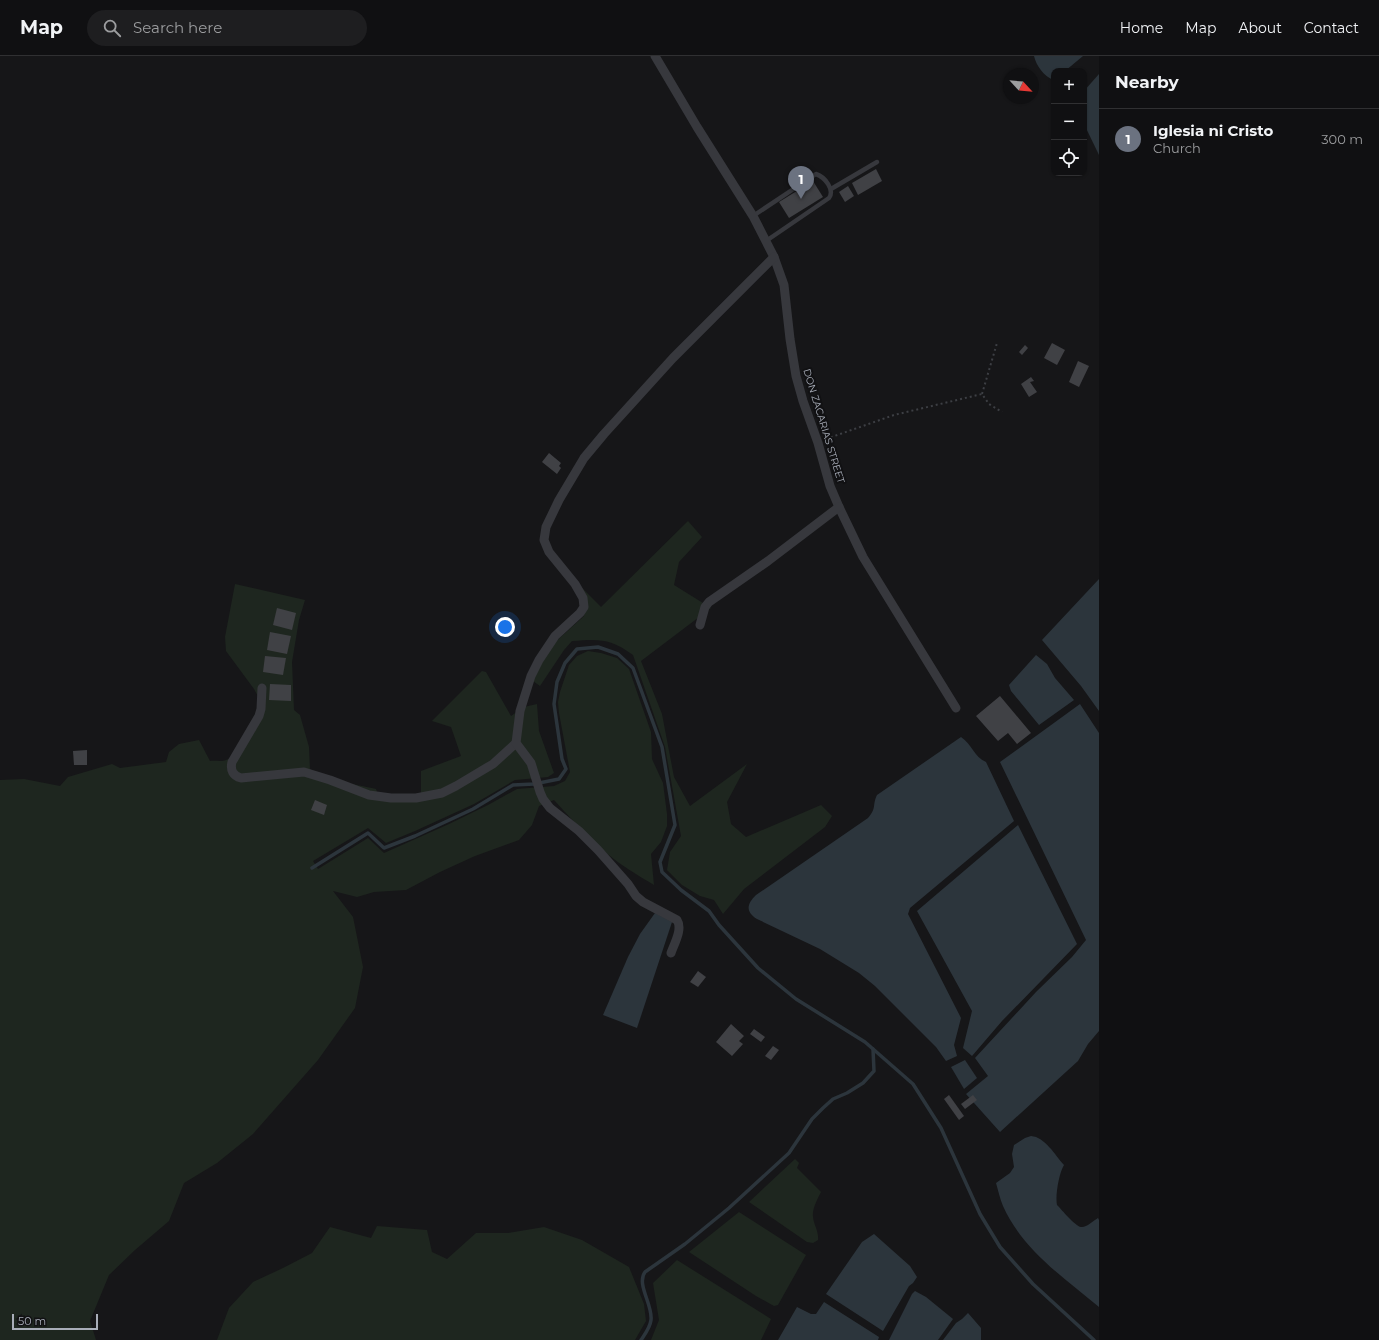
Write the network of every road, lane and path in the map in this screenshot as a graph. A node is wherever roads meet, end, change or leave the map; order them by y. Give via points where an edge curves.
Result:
1 (655, 56) edge
2 (876, 162) dead end
3 (831, 189) junction
4 (753, 216) junction
5 (766, 241) junction
6 (774, 257) junction
7 (997, 343) dead end
8 (982, 394) junction
9 (1002, 412) dead end
10 (818, 443) junction
11 (838, 507) junction
12 (700, 625) dead end
13 (262, 688) dead end
14 (956, 708) dead end
15 (516, 743) junction
16 (671, 953) dead end

1 - 4 street, DON ZACARIAS STREET
2 - 3 lane
3 - 4 lane via 821,176 816,174
3 - 5 lane via 829,198
4 - 5 street, DON ZACARIAS STREET
5 - 6 street, DON ZACARIAS STREET
6 - 10 street, DON ZACARIAS STREET via 784,285 796,376
6 - 15 street via 673,358 604,434 584,458 559,500 546,527 544,540 549,552 575,584 583,598 584,607 555,636 539,660 520,711
7 - 8 path
8 - 9 path via 989,404
8 - 10 path via 894,415
10 - 11 street, DON ZACARIAS STREET
11 - 12 street via 709,602
11 - 14 street, DON ZACARIAS STREET via 863,557
13 - 15 street via 259,716 232,762 231,769 236,777 304,772 369,795 416,798 442,793 456,786 493,764
15 - 16 street via 531,763 540,792 550,808 598,850 636,896 679,922 680,928

